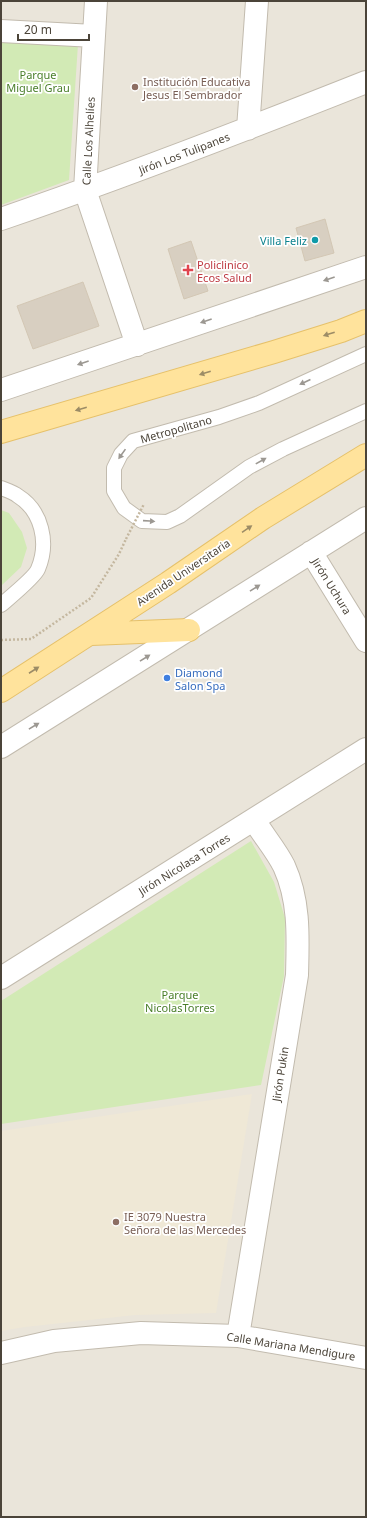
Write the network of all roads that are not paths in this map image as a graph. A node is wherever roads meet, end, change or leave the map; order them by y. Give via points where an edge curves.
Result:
1 (96, 1) edge
2 (257, 1) edge
3 (1, 31) edge
4 (94, 36) junction
5 (366, 82) edge
6 (248, 129) junction
7 (85, 190) junction
8 (1, 219) edge
9 (366, 267) edge
10 (366, 321) edge
11 (137, 344) junction
12 (366, 354) edge
13 (1, 390) edge
14 (366, 411) edge
15 (1, 432) edge
16 (366, 455) edge
17 (1, 488) edge
18 (366, 518) edge
19 (311, 552) junction
20 (1, 604) edge
21 (189, 630) junction
22 (90, 634) junction
23 (366, 641) edge
24 (1, 691) edge
25 (1, 746) edge
26 (366, 749) edge
27 (254, 820) junction
28 (1, 978) edge
29 (238, 1336) junction
30 (1, 1353) edge
31 (366, 1358) edge

1 - 4 street, Calle Los Alhelíes
2 - 6 street
3 - 4 street
4 - 7 street, Calle Los Alhelíes
5 - 6 street, Jirón Los Tulipanes
6 - 7 street, Jirón Los Tulipanes
7 - 8 street, Jirón Los Tulipanes
7 - 11 street, Calle Los Alhelíes
9 -> 11 street
10 -> 15 main road via 266,354
11 -> 13 street
12 -> 14 lane, Metropolitano via 259,403 220,417 133,441 120,454 114,468 114,491 124,508 142,521 167,522 180,516 249,467
22 -> 16 main road, Avenida Universitaria via 263,518
17 - 20 lane via 18,496 32,510 42,529 44,549 38,570
18 - 19 street
21 -> 19 street
19 - 23 street, Jirón Uchura
21 - 22 main road
25 -> 21 street
24 -> 22 main road, Avenida Universitaria
26 - 27 street, Jirón Nicolasa Torres
27 - 28 street, Jirón Nicolasa Torres
27 - 29 street, Jirón Pukin via 284,866 295,900 298,936 297,975
29 - 30 street, Calle Mariana Mendigure via 141,1333 54,1341
29 - 31 street, Calle Mariana Mendigure

